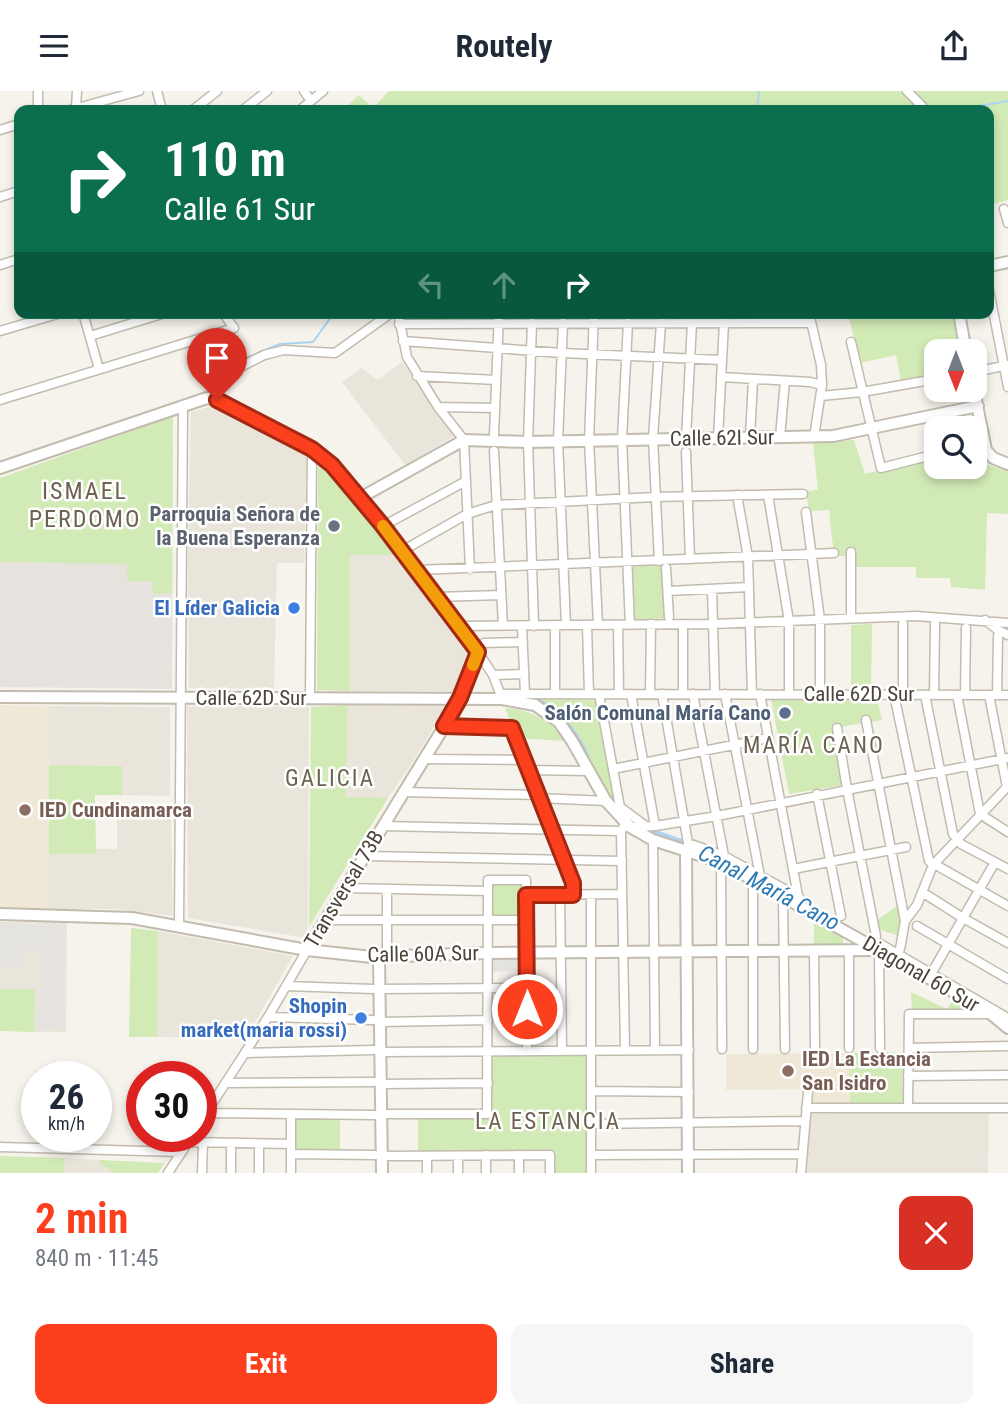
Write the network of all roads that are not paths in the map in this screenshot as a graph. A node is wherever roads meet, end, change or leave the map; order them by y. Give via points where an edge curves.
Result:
1 (139, 91) edge
2 (217, 91) edge
3 (267, 91) edge
4 (303, 91) edge
5 (323, 91) edge
6 (907, 91) edge
7 (112, 95) edge
8 (311, 101) junction
9 (84, 105) edge
10 (199, 105) edge
11 (249, 105) edge
12 (306, 105) edge
13 (921, 105) edge
14 (1004, 209) dead end
15 (1008, 223) edge
16 (994, 312) edge
17 (41, 319) edge
18 (85, 319) edge
19 (145, 319) edge
20 (227, 319) edge
21 (383, 319) edge
22 (399, 319) edge
23 (482, 319) edge
24 (499, 319) edge
25 (506, 319) edge
26 (594, 319) edge
27 (746, 319) edge
28 (776, 319) edge
29 (810, 319) edge
30 (960, 319) edge
31 (532, 323) junction
32 (563, 323) junction
33 (594, 323) junction
34 (628, 323) junction
35 (661, 323) junction
36 (692, 323) junction
37 (724, 323) junction
38 (747, 323) junction
39 (777, 323) junction
40 (811, 323) junction
41 (399, 324) junction
42 (0, 331) edge
43 (90, 336) junction
44 (964, 339) edge
45 (403, 341) junction
46 (851, 342) dead end
47 (498, 348) junction
48 (532, 350) junction
49 (562, 352) junction
50 (593, 354) junction
51 (626, 355) junction
52 (658, 357) junction
53 (690, 358) junction
54 (722, 360) junction
55 (1006, 366) edge
56 (99, 369) junction
57 (987, 370) edge
58 (417, 376) junction
59 (721, 377) junction
60 (496, 380) junction
61 (753, 380) junction
62 (785, 381) junction
63 (924, 381) edge
64 (822, 385) junction
65 (1008, 387) edge
66 (863, 392) junction
67 (821, 396) junction
68 (210, 398) junction
69 (0, 400) edge
70 (977, 403) edge
71 (183, 405) junction
72 (438, 407) junction
73 (978, 407) junction
74 (495, 408) junction
75 (979, 416) edge
76 (871, 428) junction
77 (495, 435) dead end
78 (718, 437) junction
79 (750, 437) junction
80 (780, 437) junction
81 (814, 437) junction
82 (685, 438) junction
83 (622, 439) junction
84 (653, 439) junction
85 (464, 440) junction
86 (589, 440) junction
87 (558, 441) junction
88 (528, 442) junction
89 (312, 449) junction
90 (495, 451) dead end
91 (987, 451) edge
92 (686, 452) dead end
93 (924, 457) edge
94 (1008, 464) edge
95 (0, 468) edge
96 (466, 481) junction
97 (803, 494) dead end
98 (737, 495) junction
99 (768, 495) junction
100 (688, 496) junction
101 (655, 497) junction
102 (360, 498) junction
103 (624, 499) junction
104 (592, 500) junction
105 (561, 502) junction
106 (529, 503) junction
107 (496, 505) junction
108 (806, 512) dead end
109 (467, 514) junction
110 (383, 526) junction
111 (402, 551) junction
112 (850, 552) dead end
113 (834, 553) dead end
114 (813, 554) junction
115 (779, 556) junction
116 (748, 557) junction
117 (690, 559) junction
118 (659, 561) junction
119 (627, 562) junction
120 (595, 564) junction
121 (564, 565) junction
122 (532, 566) junction
123 (500, 568) junction
124 (666, 568) dead end
125 (470, 569) junction
126 (417, 570) junction
127 (749, 587) junction
128 (712, 589) junction
129 (668, 591) junction
130 (501, 595) junction
131 (436, 597) junction
132 (669, 617) dead end
133 (851, 618) junction
134 (820, 620) junction
135 (985, 620) junction
136 (789, 621) junction
137 (750, 622) junction
138 (1008, 623) edge
139 (651, 624) junction
140 (683, 624) junction
141 (713, 624) junction
142 (903, 624) dead end
143 (935, 624) dead end
144 (555, 625) junction
145 (566, 625) junction
146 (587, 625) junction
147 (598, 625) junction
148 (618, 625) junction
149 (630, 625) junction
150 (459, 626) junction
151 (503, 626) junction
152 (522, 626) junction
153 (534, 626) junction
154 (966, 628) dead end
155 (1008, 635) edge
156 (998, 636) dead end
157 (523, 642) junction
158 (481, 648) junction
159 (524, 674) junction
160 (492, 675) junction
161 (525, 694) junction
162 (555, 694) junction
163 (594, 694) junction
164 (619, 694) junction
165 (631, 694) junction
166 (650, 694) junction
167 (662, 694) junction
168 (682, 694) junction
169 (693, 694) junction
170 (715, 694) junction
171 (725, 694) junction
172 (756, 694) junction
173 (789, 694) junction
174 (820, 694) junction
175 (899, 694) junction
176 (929, 695) junction
177 (961, 695) junction
178 (993, 695) junction
179 (1008, 695) edge
180 (0, 697) edge
181 (181, 697) junction
182 (501, 697) junction
183 (310, 698) junction
184 (460, 698) junction
185 (866, 720) dead end
186 (444, 726) junction
187 (837, 728) dead end
188 (768, 738) junction
189 (735, 744) junction
190 (704, 751) junction
191 (673, 757) junction
192 (1005, 758) edge
193 (424, 759) junction
194 (524, 760) junction
195 (643, 763) junction
196 (970, 765) junction
197 (613, 769) junction
198 (528, 771) junction
199 (589, 771) junction
200 (940, 771) junction
201 (910, 776) junction
202 (878, 783) junction
203 (1008, 787) edge
204 (847, 789) junction
205 (404, 792) junction
206 (817, 794) junction
207 (538, 797) junction
208 (606, 801) junction
209 (781, 803) junction
210 (747, 810) junction
211 (980, 814) junction
212 (717, 816) junction
213 (684, 821) junction
214 (383, 825) junction
215 (650, 826) junction
216 (626, 827) junction
217 (552, 830) junction
218 (1008, 832) edge
219 (956, 839) junction
220 (653, 840) junction
221 (687, 846) junction
222 (906, 847) dead end
223 (891, 849) junction
224 (364, 856) junction
225 (860, 856) junction
226 (723, 859) junction
227 (622, 861) junction
228 (566, 862) junction
229 (830, 862) junction
230 (995, 862) junction
231 (933, 865) junction
232 (793, 869) junction
233 (1008, 869) edge
234 (756, 878) junction
235 (345, 888) junction
236 (387, 889) junction
237 (979, 890) junction
238 (488, 891) junction
239 (922, 892) junction
240 (622, 894) junction
241 (526, 895) junction
242 (561, 895) junction
243 (573, 895) junction
244 (590, 895) junction
245 (783, 897) junction
246 (799, 902) junction
247 (1008, 906) edge
248 (0, 914) edge
249 (841, 916) dead end
250 (963, 918) junction
251 (325, 920) junction
252 (387, 920) junction
253 (488, 920) junction
254 (526, 920) junction
255 (905, 921) junction
256 (179, 925) junction
257 (916, 926) dead end
258 (851, 935) junction
259 (877, 943) junction
260 (1008, 943) edge
261 (947, 945) junction
262 (900, 949) dead end
263 (307, 950) junction
264 (687, 950) junction
265 (721, 950) junction
266 (753, 950) junction
267 (784, 950) junction
268 (814, 950) junction
269 (849, 950) junction
270 (592, 951) junction
271 (623, 951) junction
272 (654, 951) junction
273 (527, 952) junction
274 (561, 952) junction
275 (488, 953) junction
276 (380, 957) junction
277 (930, 976) junction
278 (1008, 979) edge
279 (286, 986) junction
280 (488, 988) junction
281 (527, 988) junction
282 (376, 989) junction
283 (991, 1014) junction
284 (268, 1017) junction
285 (1008, 1018) edge
286 (488, 1020) junction
287 (377, 1021) junction
288 (1008, 1028) edge
289 (1008, 1046) edge
290 (815, 1048) dead end
291 (849, 1048) dead end
292 (880, 1048) dead end
293 (909, 1048) junction
294 (722, 1049) dead end
295 (753, 1049) dead end
296 (785, 1049) dead end
297 (625, 1050) junction
298 (656, 1050) junction
299 (689, 1050) junction
300 (377, 1051) junction
301 (488, 1051) junction
302 (527, 1051) junction
303 (562, 1051) junction
304 (592, 1051) junction
305 (245, 1053) junction
306 (1008, 1075) edge
307 (908, 1076) junction
308 (226, 1083) junction
309 (377, 1083) junction
310 (488, 1083) junction
311 (592, 1091) junction
312 (808, 1091) dead end
313 (689, 1092) junction
314 (217, 1097) edge
315 (806, 1108) junction
316 (908, 1108) junction
317 (1008, 1108) edge
318 (217, 1112) edge
319 (291, 1114) junction
320 (378, 1115) junction
321 (805, 1121) junction
322 (689, 1123) junction
323 (592, 1124) junction
324 (217, 1143) edge
325 (232, 1143) junction
326 (260, 1143) junction
327 (291, 1144) junction
328 (0, 1147) edge
329 (203, 1152) edge
330 (181, 1153) joint
331 (291, 1154) junction
332 (688, 1154) junction
333 (803, 1154) junction
334 (378, 1155) junction
335 (519, 1155) junction
336 (592, 1155) junction
337 (427, 1156) junction
338 (458, 1156) junction
339 (486, 1156) junction
340 (168, 1173) edge
341 (202, 1173) edge
342 (231, 1173) edge
343 (260, 1173) edge
344 (291, 1173) edge
345 (375, 1173) edge
346 (382, 1173) edge
347 (427, 1173) edge
348 (457, 1173) edge
349 (486, 1173) edge
350 (519, 1173) edge
351 (550, 1173) edge
352 (591, 1173) edge
353 (688, 1173) edge
354 (801, 1173) edge

1 - 7 street
2 - 10 street
3 - 11 street
4 - 8 street
5 - 8 street
6 - 13 street
7 - 9 street
8 - 12 street
14 - 15 street
16 - 55 street
17 - 42 street
18 - 43 street
19 - 43 street
20 - 56 street via 234,328
21 - 68 street via 335,353 284,350 264,355 231,372
22 - 41 street
23 - 41 street
24 - 47 street
25 - 31 street
26 - 33 street
27 - 38 street
28 - 39 street
29 - 40 street
30 - 44 street
31 - 32 street
31 - 48 street
32 - 33 street
32 - 49 street
33 - 34 street
33 - 50 street
34 - 35 street
34 - 51 street
35 - 36 street
35 - 52 street
36 - 37 street
36 - 53 street
37 - 38 street
37 - 54 street
38 - 39 street
39 - 40 street
40 - 64 street
41 - 45 street
43 - 56 street
45 - 47 street
45 - 58 street
46 - 66 street
47 - 48 street
47 - 60 street
48 - 49 street
48 - 88 street
49 - 50 street
49 - 87 street
50 - 51 street
50 - 86 street
51 - 52 street
51 - 83 street
52 - 53 street
52 - 84 street
53 - 54 street
53 - 82 street
54 - 59 street
55 - 57 street
55 - 65 street
56 - 69 street
58 - 60 street
58 - 72 street
59 - 61 street
59 - 78 street
60 - 74 street
61 - 62 street
61 - 79 street
62 - 64 street
62 - 80 street
63 - 66 street
64 - 67 street
66 - 67 street
66 - 76 street
67 - 81 street
68 - 71 street
68 - 89 street
70 - 73 street
71 - 95 street
71 - 181 street
72 - 74 street
72 - 85 street
73 - 75 street
73 - 76 street, Calle 62I Sur
74 - 77 street
76 - 81 street, Calle 62I Sur
76 - 93 street via 881,468
78 - 79 street, Calle 62I Sur
78 - 82 street, Calle 62I Sur
79 - 80 street, Calle 62I Sur
80 - 81 street, Calle 62I Sur
82 - 84 street, Calle 62I Sur
83 - 84 street, Calle 62I Sur
83 - 86 street, Calle 62I Sur
83 - 103 street
84 - 101 street
85 - 88 street, Calle 62I Sur
85 - 96 street
85 - 102 street
86 - 87 street, Calle 62I Sur
86 - 104 street
87 - 88 street, Calle 62I Sur
87 - 105 street
88 - 106 street
89 - 102 street
89 - 183 street
90 - 107 street
91 - 94 street
92 - 100 street
96 - 109 street
96 - 110 street
97 - 99 street
98 - 99 street
98 - 100 street
98 - 116 street
99 - 115 street
100 - 101 street
100 - 117 street
101 - 103 street
101 - 118 street
102 - 110 street
103 - 104 street
103 - 119 street
104 - 105 street
104 - 120 street
105 - 106 street
105 - 121 street
106 - 107 street
106 - 122 street
107 - 109 street
107 - 123 street
108 - 114 street
109 - 111 street
109 - 125 street
110 - 111 street
111 - 126 street
112 - 133 street
113 - 114 street
114 - 115 street
114 - 134 street
115 - 116 street
115 - 136 street
116 - 117 street
116 - 127 street
117 - 118 street
118 - 119 street
119 - 120 street
119 - 149 street
120 - 121 street
120 - 147 street
121 - 122 street
121 - 145 street
122 - 123 street
122 - 153 street
123 - 125 street
123 - 130 street
124 - 129 street
125 - 126 street
126 - 131 street
127 - 128 street
127 - 137 street
128 - 129 street
128 - 141 street
129 - 132 street
130 - 131 street
130 - 151 street
131 - 150 street
133 - 134 street
133 - 135 street
134 - 136 street
134 - 174 street
135 - 138 street
135 - 155 street
136 - 137 street
136 - 173 street
137 - 141 street
137 - 172 street
139 - 140 street
139 - 149 street
139 - 166 street
140 - 141 street
140 - 168 street
141 - 170 street
142 - 175 street
143 - 176 street
144 - 145 street
144 - 153 street
144 - 162 street
145 - 146 street
146 - 147 street
146 - 163 street
147 - 148 street
148 - 149 street
148 - 164 street
150 - 151 street
150 - 158 street
151 - 152 street
152 - 153 street
152 - 157 street
154 - 177 street
156 - 178 street
157 - 158 street
157 - 159 street
158 - 160 street
158 - 184 street, Transversal 73B
159 - 160 street
159 - 161 street
160 - 182 street
161 - 162 street, Calle 62D Sur
161 - 182 street, Calle 62D Sur
162 - 163 street, Calle 62D Sur
163 - 164 street, Calle 62D Sur
163 - 197 street
164 - 165 street, Calle 62D Sur
165 - 166 street, Calle 62D Sur
165 - 195 street
166 - 167 street, Calle 62D Sur
167 - 168 street, Calle 62D Sur
167 - 191 street
168 - 169 street, Calle 62D Sur
169 - 170 street, Calle 62D Sur
169 - 190 street
170 - 171 street, Calle 62D Sur
171 - 172 street, Calle 62D Sur
171 - 189 street
172 - 173 street, Calle 62D Sur
172 - 188 street
173 - 174 street, Calle 62D Sur
174 - 175 street, Calle 62D Sur
175 - 176 street, Calle 62D Sur
175 - 201 street
176 - 177 street, Calle 62D Sur
176 - 200 street
177 - 178 street, Calle 62D Sur
177 - 196 street
178 - 179 street, Calle 62D Sur
178 - 192 street
180 - 181 street, Calle 62D Sur
181 - 183 street, Calle 62D Sur
181 - 256 street
182 - 184 street, Calle 62D Sur
182 - 199 street, Diagonal 60 Sur via 544,710 566,731
183 - 184 street, Calle 62D Sur
184 - 186 street, Transversal 73B
185 - 202 street
186 - 193 street, Transversal 73B
186 - 194 street via 512,728
187 - 204 street
188 - 189 street
188 - 209 street
189 - 190 street
189 - 210 street
190 - 191 street
190 - 212 street
191 - 195 street
191 - 213 street
192 - 196 street
192 - 203 street
193 - 194 street
193 - 205 street, Transversal 73B
194 - 198 street
195 - 197 street
195 - 215 street
196 - 200 street
196 - 211 street
197 - 215 street via 620,807
198 - 199 street
198 - 207 street
199 - 208 street, Diagonal 60 Sur
200 - 201 street
200 - 219 street
201 - 202 street
201 - 231 street via 926,855
202 - 204 street
202 - 223 street
203 - 211 street
204 - 206 street
204 - 225 street
205 - 207 street
205 - 214 street, Transversal 73B
206 - 209 street
206 - 229 street
207 - 208 street
207 - 217 street
208 - 216 street, Diagonal 60 Sur
209 - 210 street
209 - 232 street
210 - 212 street
210 - 234 street
211 - 218 street
211 - 219 street
212 - 213 street
212 - 226 street
213 - 215 street
213 - 221 street
214 - 217 street
214 - 224 street, Transversal 73B
215 - 216 street
216 - 217 street
216 - 220 street, Diagonal 60 Sur
216 - 227 street
217 - 228 street
219 - 230 street
219 - 231 street
220 - 221 street, Diagonal 60 Sur
220 - 272 street
221 - 226 street, Diagonal 60 Sur
221 - 264 street
222 - 223 street
223 - 225 street
223 - 255 street
224 - 228 street
224 - 235 street, Transversal 73B
225 - 229 street
225 - 259 street
226 - 234 street, Diagonal 60 Sur
226 - 265 street
227 - 228 street
227 - 240 street
228 - 243 street
229 - 232 street
229 - 249 street
230 - 233 street
230 - 237 street
231 - 237 street
231 - 239 street
232 - 246 street
234 - 245 street, Diagonal 60 Sur
234 - 246 street, Diagonal 60 Sur
234 - 266 street
235 - 236 street
235 - 251 street, Transversal 73B
236 - 238 street
236 - 252 street
237 - 247 street
237 - 250 street
238 - 241 street via 488,880 526,880
238 - 253 street
239 - 250 street
239 - 255 street
240 - 244 street
240 - 271 street
241 - 242 street
241 - 254 street
242 - 243 street
242 - 274 street
243 - 244 street
244 - 270 street
245 - 246 street, Diagonal 60 Sur
245 - 267 street
246 - 258 street, Diagonal 60 Sur
248 - 256 street, Calle 60A Sur via 132,918
250 - 260 street
250 - 261 street
251 - 252 street
251 - 263 street, Transversal 73B
252 - 253 street
252 - 276 street
253 - 254 street
253 - 275 street
254 - 273 street
255 - 262 street
256 - 263 street, Calle 60A Sur
257 - 261 street
258 - 259 street, Diagonal 60 Sur
258 - 269 street
259 - 269 street, Calle 60A Sur
259 - 277 street, Diagonal 60 Sur
259 - 292 street
261 - 277 street
261 - 278 street
263 - 276 street, Calle 60A Sur
263 - 279 street, Transversal 73B
264 - 265 street, Calle 60A Sur
264 - 272 street, Calle 60A Sur
264 - 299 street
265 - 266 street, Calle 60A Sur
265 - 294 street
266 - 267 street, Calle 60A Sur
266 - 295 street
267 - 268 street, Calle 60A Sur
267 - 296 street
268 - 269 street, Calle 60A Sur
268 - 290 street
269 - 291 street
270 - 271 street, Calle 60A Sur
270 - 274 street, Calle 60A Sur
270 - 304 street
271 - 272 street, Calle 60A Sur
271 - 297 street
272 - 298 street
273 - 274 street, Calle 60A Sur
273 - 275 street, Calle 60A Sur
273 - 281 street
274 - 303 street
275 - 276 street, Calle 60A Sur
275 - 280 street
276 - 282 street
277 - 283 street, Diagonal 60 Sur
277 - 285 street, Diagonal 60 Sur
279 - 282 street
279 - 284 street, Transversal 73B
280 - 281 street
280 - 282 street
280 - 286 street
281 - 302 street
282 - 287 street
283 - 288 street, Diagonal 60 Sur
283 - 293 street via 909,1014
284 - 287 street
284 - 305 street, Transversal 73B
286 - 287 street
286 - 301 street
287 - 300 street
289 - 293 street
293 - 307 street
297 - 298 street
297 - 304 street
298 - 299 street
299 - 313 street
300 - 301 street
300 - 305 street
300 - 309 street
301 - 302 street
301 - 310 street
302 - 303 street
303 - 304 street
304 - 311 street
305 - 308 street, Transversal 73B
306 - 307 street
307 - 316 street
308 - 309 street
308 - 314 street, Transversal 73B
309 - 310 street
309 - 320 street
310 - 320 street via 487,1114
311 - 313 street
311 - 323 street
312 - 315 street
313 - 322 street
315 - 316 street
315 - 321 street
316 - 317 street
318 - 319 street
319 - 320 street
319 - 327 street
320 - 334 street
321 - 322 street
321 - 333 street
322 - 323 street
322 - 332 street
323 - 336 street
324 - 325 street
325 - 326 street
325 - 342 street
326 - 327 street
326 - 343 street
327 - 331 street
328 - 330 street
329 - 341 street
330 - 340 street
331 - 334 street
331 - 344 street
332 - 333 street
332 - 336 street
332 - 353 street
333 - 354 street
334 - 337 street
334 - 345 street
334 - 346 street
335 - 339 street
335 - 350 street
335 - 351 street via 550,1155
336 - 352 street
337 - 338 street
337 - 347 street
338 - 339 street
338 - 348 street
339 - 349 street

